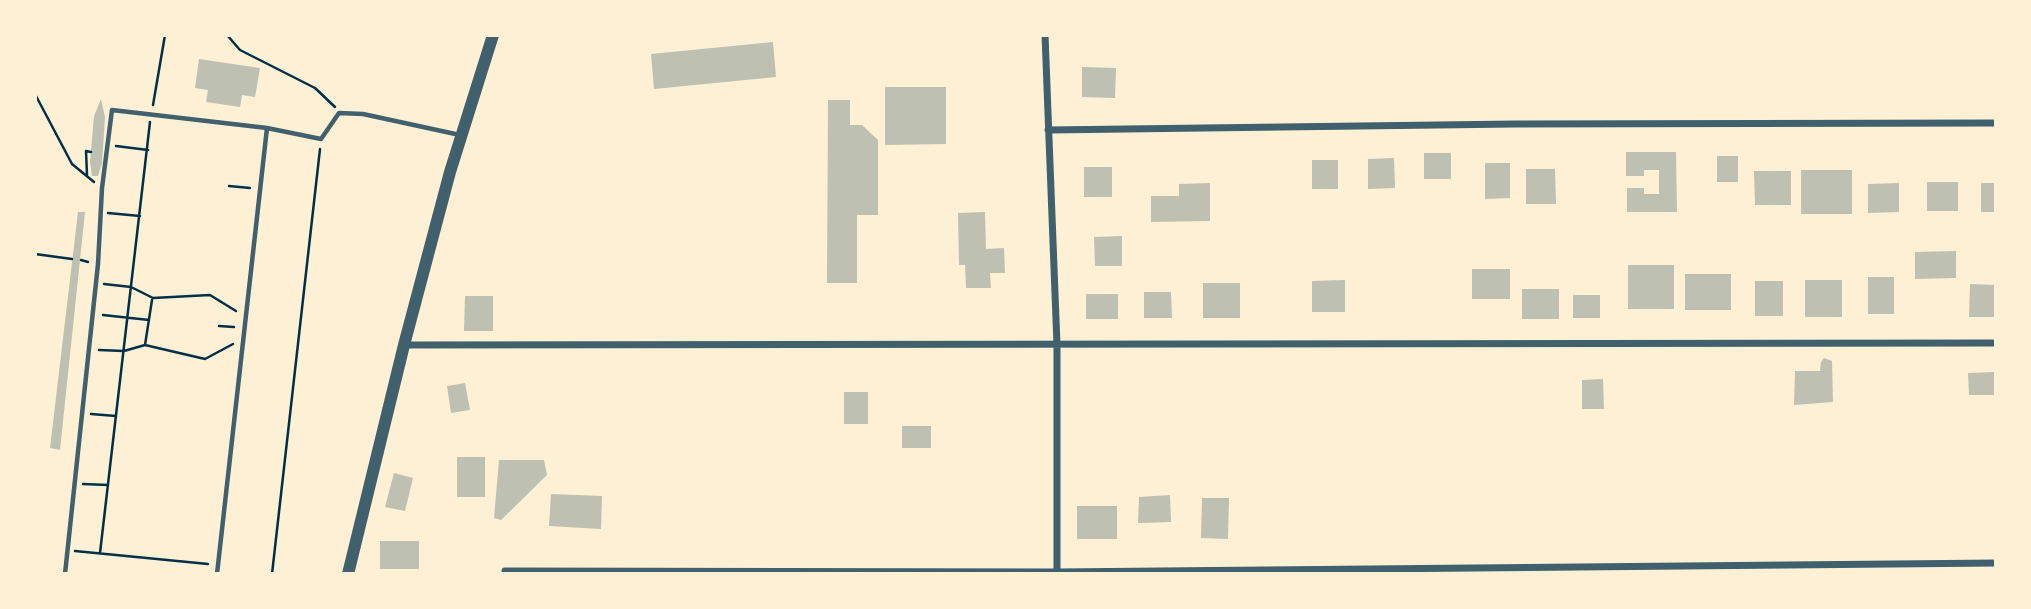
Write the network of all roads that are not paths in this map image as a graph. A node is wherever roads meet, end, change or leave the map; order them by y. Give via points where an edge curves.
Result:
1 (493, 35) edge
2 (1045, 35) edge
3 (1996, 123) edge
4 (267, 128) junction
5 (1048, 130) junction
6 (461, 136) junction
7 (1996, 343) edge
8 (404, 345) junction
9 (1056, 345) junction
10 (1996, 563) edge
11 (505, 571) dead end
12 (1057, 573) edge
13 (65, 574) edge
14 (217, 574) edge
15 (348, 574) edge

1 - 6 street
2 - 5 street
3 - 5 street
4 - 6 lane via 321,139 339,113
4 - 13 lane via 113,110
4 - 14 lane
5 - 9 street
6 - 8 street
7 - 9 street
8 - 9 street
8 - 15 street
9 - 12 street
10 - 12 street
11 - 12 street

